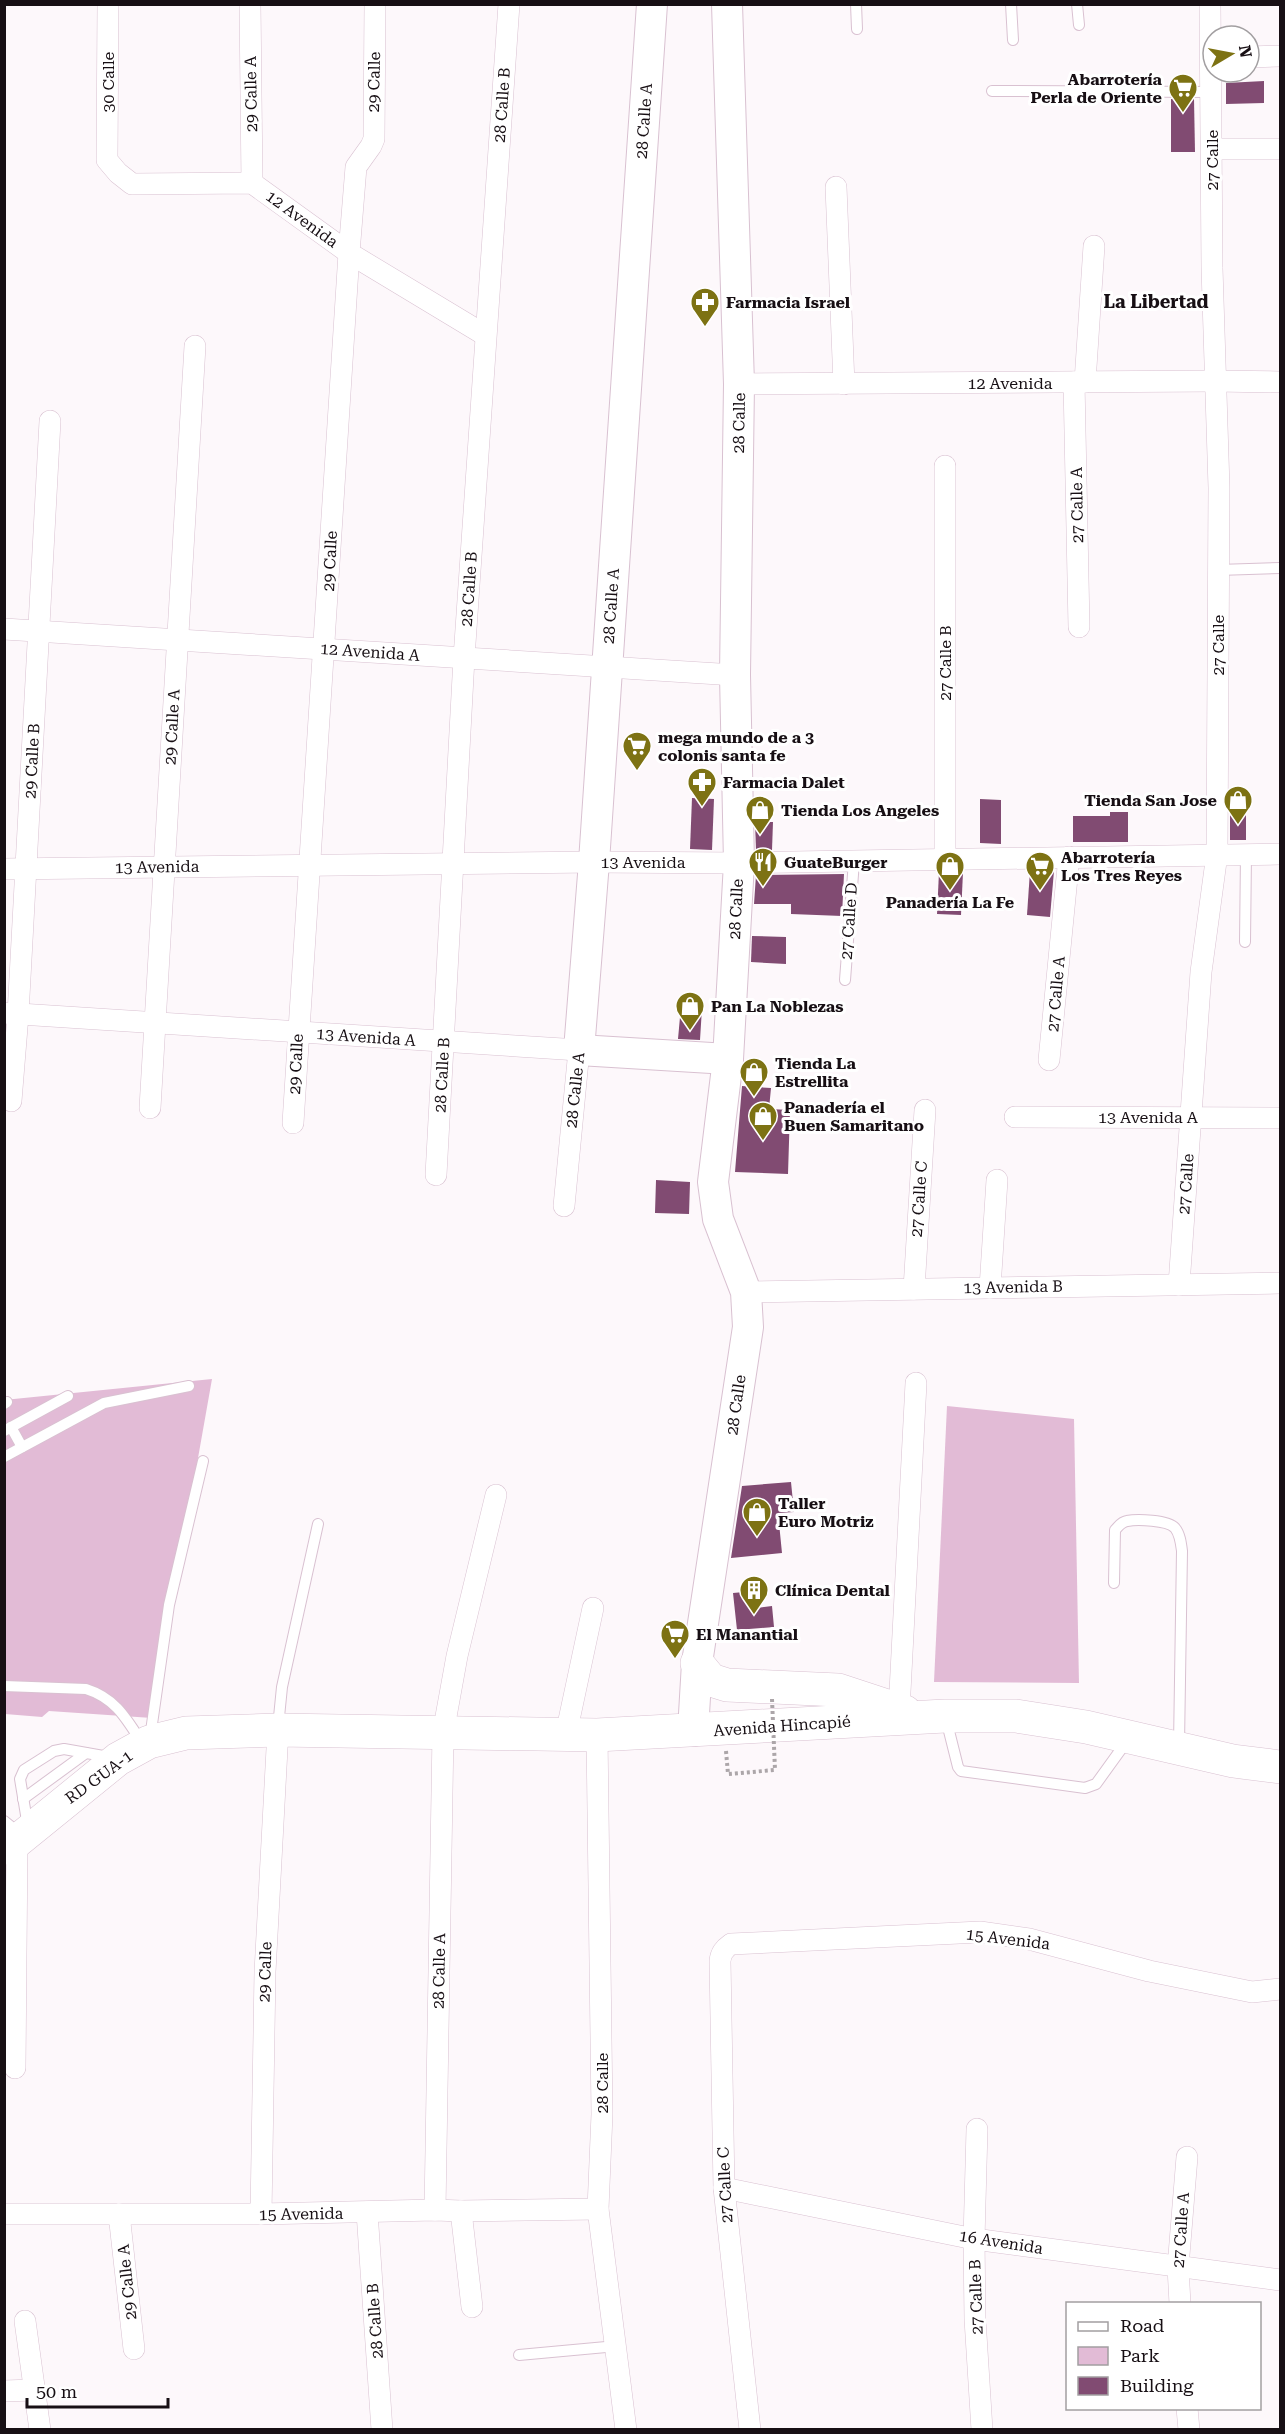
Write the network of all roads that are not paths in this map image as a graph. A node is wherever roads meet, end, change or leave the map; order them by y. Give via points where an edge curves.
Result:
1 (108, 4) edge
2 (250, 4) edge
3 (375, 4) edge
4 (509, 4) edge
5 (652, 4) edge
6 (727, 4) edge
7 (856, 4) edge
8 (1011, 4) edge
9 (1077, 4) edge
10 (1210, 4) edge
11 (1211, 24) edge
12 (1079, 25) dead end
13 (857, 29) dead end
14 (1013, 40) dead end
15 (1281, 56) edge
16 (1261, 57) edge
17 (1211, 84) edge
18 (992, 91) dead end
19 (1211, 92) junction
20 (1212, 149) junction
21 (1281, 149) edge
22 (107, 160) joint
23 (252, 183) junction
24 (836, 187) dead end
25 (1094, 246) dead end
26 (349, 253) junction
27 (485, 335) junction
28 (195, 346) dead end
29 (1216, 381) junction
30 (1079, 382) junction
31 (1281, 382) edge
32 (739, 384) junction
33 (844, 384) junction
34 (50, 421) dead end
35 (945, 466) dead end
36 (1281, 568) edge
37 (1218, 570) junction
38 (1079, 627) dead end
39 (4, 629) edge
40 (39, 631) junction
41 (177, 640) junction
42 (324, 649) junction
43 (464, 658) junction
44 (607, 667) junction
45 (735, 675) junction
46 (1217, 854) junction
47 (1246, 854) junction
48 (1281, 854) edge
49 (1069, 857) junction
50 (945, 859) junction
51 (854, 861) junction
52 (594, 862) junction
53 (739, 863) junction
54 (453, 865) junction
55 (311, 866) junction
56 (164, 867) junction
57 (4, 869) edge
58 (26, 870) junction
59 (1245, 942) dead end
60 (845, 981) dead end
61 (11, 1014) edge
62 (155, 1023) junction
63 (298, 1032) junction
64 (444, 1041) junction
65 (579, 1050) junction
66 (728, 1059) junction
67 (1049, 1060) dead end
68 (11, 1101) dead end
69 (150, 1108) dead end
70 (925, 1110) dead end
71 (1015, 1117) dead end
72 (1192, 1117) junction
73 (1281, 1118) edge
74 (293, 1123) dead end
75 (436, 1175) dead end
76 (997, 1180) dead end
77 (564, 1206) dead end
78 (1281, 1283) edge
79 (1179, 1285) junction
80 (990, 1288) junction
81 (914, 1289) junction
82 (747, 1292) junction
83 (916, 1383) dead end
84 (189, 1386) dead end
85 (68, 1396) dead end
86 (8, 1429) edge
87 (22, 1447) junction
88 (4, 1457) edge
89 (204, 1461) dead end
90 (496, 1495) dead end
91 (318, 1524) dead end
92 (1114, 1583) dead end
93 (593, 1608) dead end
94 (697, 1663) junction
95 (4, 1686) edge
96 (899, 1711) junction
97 (943, 1716) junction
98 (278, 1730) junction
99 (693, 1731) junction
100 (443, 1733) junction
101 (581, 1735) junction
102 (1129, 1738) junction
103 (137, 1749) junction
104 (1178, 1749) junction
105 (86, 1753) junction
106 (1281, 1767) edge
107 (17, 1829) edge
108 (731, 1944) joint
109 (1281, 1989) edge
110 (15, 2068) dead end
111 (977, 2129) dead end
112 (1187, 2157) dead end
113 (724, 2188) junction
114 (598, 2209) junction
115 (435, 2210) junction
116 (461, 2211) junction
117 (367, 2212) junction
118 (4, 2214) edge
119 (119, 2214) junction
120 (261, 2214) junction
121 (974, 2239) junction
122 (1178, 2267) junction
123 (1281, 2280) edge
124 (1180, 2302) edge
125 (472, 2307) dead end
126 (25, 2321) dead end
127 (617, 2346) junction
128 (134, 2349) dead end
129 (519, 2355) dead end
130 (34, 2390) junction
131 (4, 2391) edge
132 (1187, 2410) edge
133 (40, 2430) edge
134 (382, 2430) edge
135 (626, 2430) edge
136 (750, 2430) edge
137 (982, 2430) edge
138 (1189, 2430) edge

1 - 22 street, 30 Calle
2 - 23 street, 29 Calle A
3 - 26 street, 29 Calle via 374,139 356,167
4 - 27 street, 28 Calle B
5 - 44 main road, 28 Calle A
6 - 32 main road, 28 Calle
7 - 13 lane
8 - 14 lane
9 - 12 lane
10 - 11 street, 27 Calle
15 - 16 street
17 - 19 street, 27 Calle
18 - 19 lane
19 - 20 street, 27 Calle
20 - 21 street
20 - 29 street, 27 Calle
22 - 23 street, 12 Avenida via 132,184
23 - 26 street, 12 Avenida
24 - 33 street
25 - 30 street, 27 Calle A
26 - 27 street, 12 Avenida
26 - 42 street, 29 Calle
27 - 43 street, 28 Calle B
28 - 41 street, 29 Calle A
29 - 30 street, 12 Avenida
29 - 31 street, 12 Avenida
29 - 37 street, 27 Calle
30 - 33 street, 12 Avenida
30 - 38 street, 27 Calle A
32 - 33 street, 12 Avenida
32 - 45 main road, 28 Calle
34 - 40 street, 29 Calle B
35 - 50 street, 27 Calle B
36 - 37 lane
37 - 46 street, 27 Calle
39 - 40 street, 12 Avenida A
40 - 41 street, 12 Avenida A
40 - 58 street, 29 Calle B
41 - 42 street, 12 Avenida A
41 - 56 street, 29 Calle A
42 - 43 street, 12 Avenida A
42 - 55 street, 29 Calle
43 - 44 street, 12 Avenida A
43 - 54 street, 28 Calle B
44 - 45 street, 12 Avenida A
44 - 52 main road, 28 Calle A
45 - 53 main road, 28 Calle
46 - 47 street, 13 Avenida
46 - 49 street, 13 Avenida
46 - 72 street, 27 Calle via 1201,972
47 - 48 street, 13 Avenida
47 - 59 lane
49 - 50 street, 13 Avenida
49 - 67 street, 27 Calle A
50 - 51 street, 13 Avenida
51 - 53 street, 13 Avenida
51 - 60 lane, 27 Calle D
52 - 53 street, 13 Avenida
52 - 54 street, 13 Avenida
52 - 65 main road, 28 Calle A
53 - 66 main road, 28 Calle
54 - 55 street, 13 Avenida
54 - 64 street, 28 Calle B
55 - 56 street, 13 Avenida
55 - 63 street, 29 Calle
56 - 58 street, 13 Avenida
56 - 62 street, 29 Calle A
57 - 58 street, 13 Avenida
58 - 61 street, 29 Calle B
61 - 62 street, 13 Avenida A
61 - 68 street, 29 Calle B
62 - 63 street, 13 Avenida A
62 - 69 street, 29 Calle A
63 - 64 street, 13 Avenida A
63 - 74 street, 29 Calle
64 - 65 street, 13 Avenida A
64 - 75 street, 28 Calle B
65 - 66 main road, 13 Avenida A
65 - 77 street, 28 Calle A
66 - 82 main road, 28 Calle via 713,1182 718,1219
70 - 81 street, 27 Calle C
71 - 72 street, 13 Avenida A
72 - 73 street, 13 Avenida A
72 - 79 street, 27 Calle
76 - 80 street
78 - 79 street, 13 Avenida B
79 - 80 street, 13 Avenida B
80 - 81 street, 13 Avenida B
81 - 82 street, 13 Avenida B
82 - 94 main road, 28 Calle via 748,1327
83 - 96 street
84 - 87 lane via 104,1403
85 - 86 lane
86 - 87 lane
87 - 88 lane
89 - 103 lane
90 - 100 street, 28 Calle A
91 - 98 lane via 282,1687
92 - 104 lane via 1115,1530 1120,1524 1128,1520 1168,1522 1175,1528 1182,1551
93 - 101 street, 28 Calle
94 - 96 main road via 711,1680 727,1685 838,1690
94 - 99 main road, 28 Calle
95 - 103 lane via 86,1689 99,1693 119,1707
96 - 97 main road
97 - 99 main road, Avenida Hincapié
97 - 102 main road, Avenida Hincapié via 1016,1716
97 - 102 lane via 962,1771 1085,1788 1096,1784
98 - 100 main road, Avenida Hincapié
98 - 103 main road, RD GUA-1 via 186,1733
98 - 120 street, 29 Calle via 265,1972
99 - 101 main road, Avenida Hincapié
100 - 101 main road, Avenida Hincapié
100 - 115 street, 28 Calle A
101 - 114 street, 28 Calle via 602,2114
102 - 104 main road, Avenida Hincapié
103 - 105 lane
103 - 107 main road, RD GUA-1
104 - 106 main road, Avenida Hincapié
105 - 107 lane
105 - 107 lane via 54,1751 24,1770
107 - 110 street
108 - 109 street, 15 Avenida via 980,1932 1029,1938 1149,1971 1252,1992
108 - 113 street, 27 Calle C via 720,1955
111 - 121 street, 27 Calle B
112 - 122 street, 27 Calle A
113 - 121 street, 16 Avenida
113 - 136 street, 27 Calle C
114 - 116 street, 15 Avenida
114 - 127 street, 28 Calle
115 - 116 street, 15 Avenida
115 - 117 street, 15 Avenida
116 - 125 street
117 - 120 street, 15 Avenida
117 - 134 street, 28 Calle B
118 - 119 street, 15 Avenida
119 - 120 street, 15 Avenida
119 - 128 street, 29 Calle A
121 - 122 street, 16 Avenida
121 - 137 street, 27 Calle B
122 - 123 street, 16 Avenida
122 - 124 street, 27 Calle A
126 - 130 street
127 - 129 lane
127 - 135 street, 28 Calle
130 - 131 street
130 - 133 street
132 - 138 street

